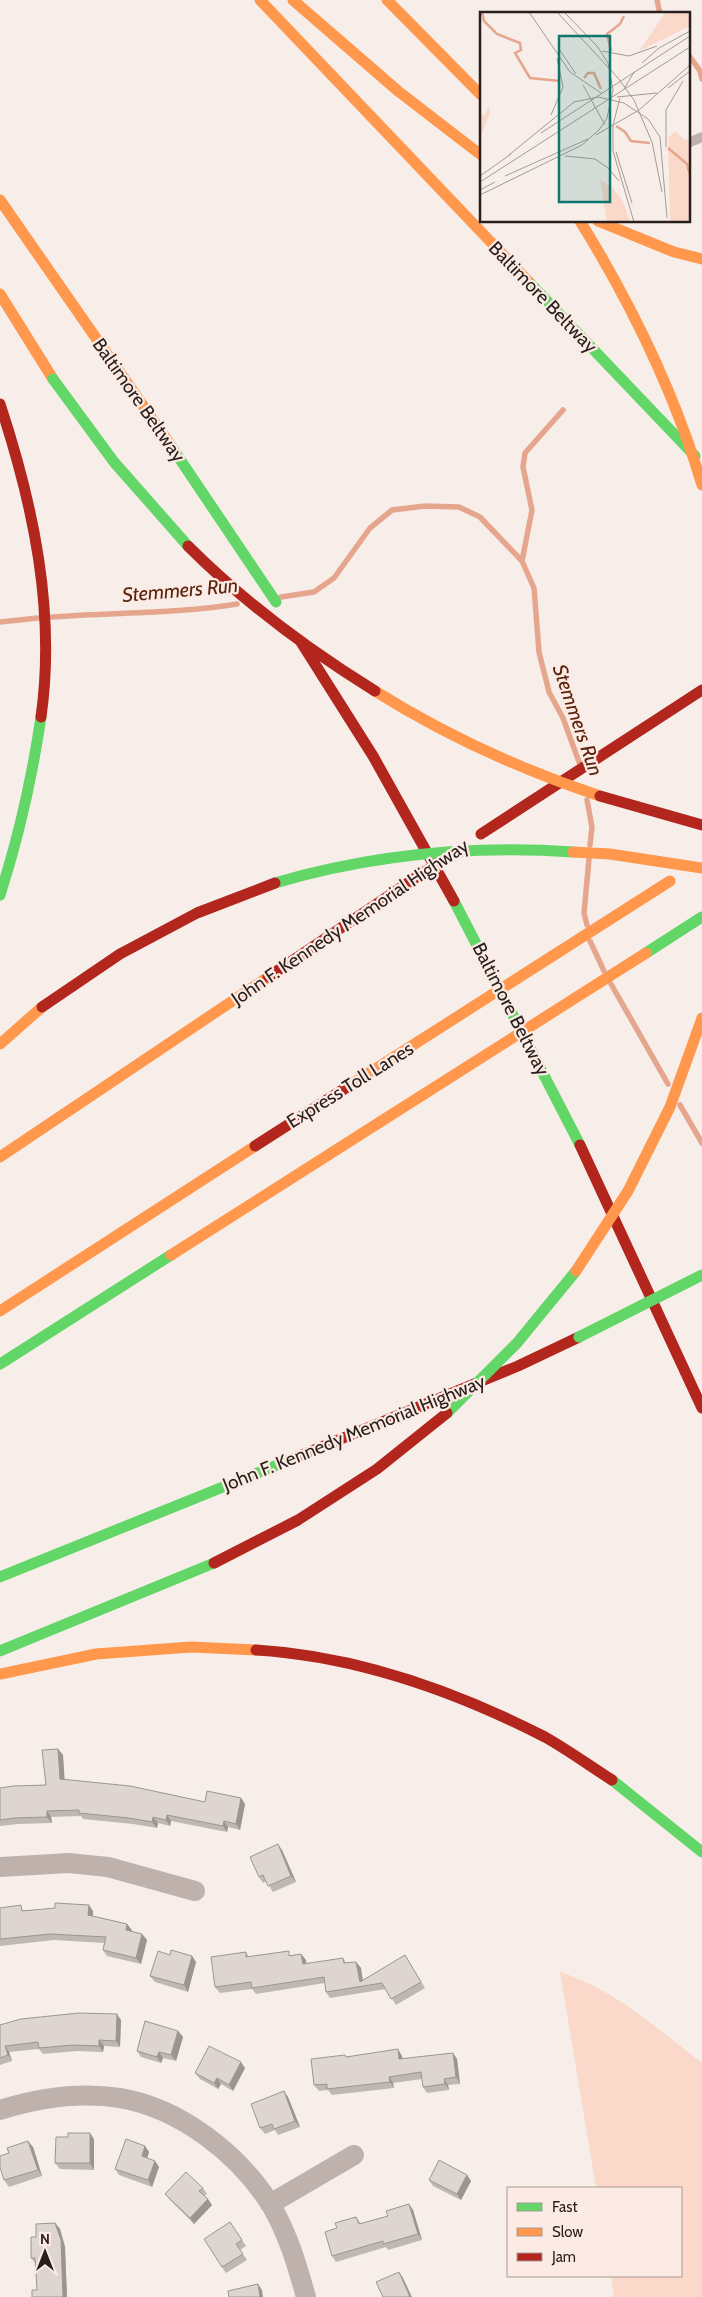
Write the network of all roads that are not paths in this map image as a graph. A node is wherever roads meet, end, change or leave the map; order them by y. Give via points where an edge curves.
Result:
1 (260, 0) edge
2 (292, 0) edge
3 (387, 0) edge
4 (480, 94) edge
5 (702, 138) edge
6 (690, 142) edge
7 (480, 154) edge
8 (0, 200) edge
9 (581, 222) edge
10 (600, 222) edge
11 (702, 259) edge
12 (0, 294) edge
13 (0, 404) edge
14 (702, 463) edge
15 (702, 485) edge
16 (276, 602) dead end
17 (290, 625) dead end
18 (702, 690) edge
19 (702, 825) edge
20 (702, 861) edge
21 (702, 868) edge
22 (0, 895) edge
23 (702, 917) edge
24 (702, 1018) edge
25 (0, 1044) edge
26 (0, 1158) edge
27 (702, 1275) edge
28 (0, 1311) edge
29 (0, 1364) edge
30 (702, 1408) edge
31 (0, 1578) edge
32 (0, 1650) edge
33 (0, 1674) edge
34 (702, 1852) edge
35 (0, 1867) edge
36 (195, 1891) dead end
37 (0, 2110) edge
38 (354, 2155) dead end
39 (270, 2204) junction
40 (306, 2297) edge

1 - 14 highway, Baltimore Beltway
2 - 7 highway via 398,91
3 - 4 highway
5 - 6 lane
8 - 16 highway, Baltimore Beltway
9 - 15 highway, bridge via 617,282 649,345 678,412
10 - 11 highway via 674,252
12 - 19 highway, bridge via 53,379 102,448 172,530 232,588 324,658 438,727 518,766 628,806
13 - 22 highway via 24,481 40,554 46,680 28,802
17 - 30 highway, Baltimore Beltway via 372,754 451,892 606,1197
18 - 26 highway, John F. Kennedy Memorial Highway, bridge via 317,943
20 - 28 highway, Express Toll Lanes, bridge
21 - 25 highway, bridge via 636,856 538,848 436,849 350,862 269,884 171,924 107,961 42,1007
23 - 29 highway, bridge
24 - 32 highway, bridge via 677,1089 637,1175 591,1250 545,1312 460,1401 404,1450 316,1511 252,1546
27 - 31 highway, John F. Kennedy Memorial Highway, bridge via 518,1366
33 - 34 highway via 100,1653 192,1647 276,1651 386,1672 422,1682 488,1708 556,1742 627,1788
35 - 36 street via 69,1863 108,1867
37 - 39 street via 74,2096 121,2098 142,2104 188,2125 232,2157
38 - 39 street
39 - 40 street via 293,2252

